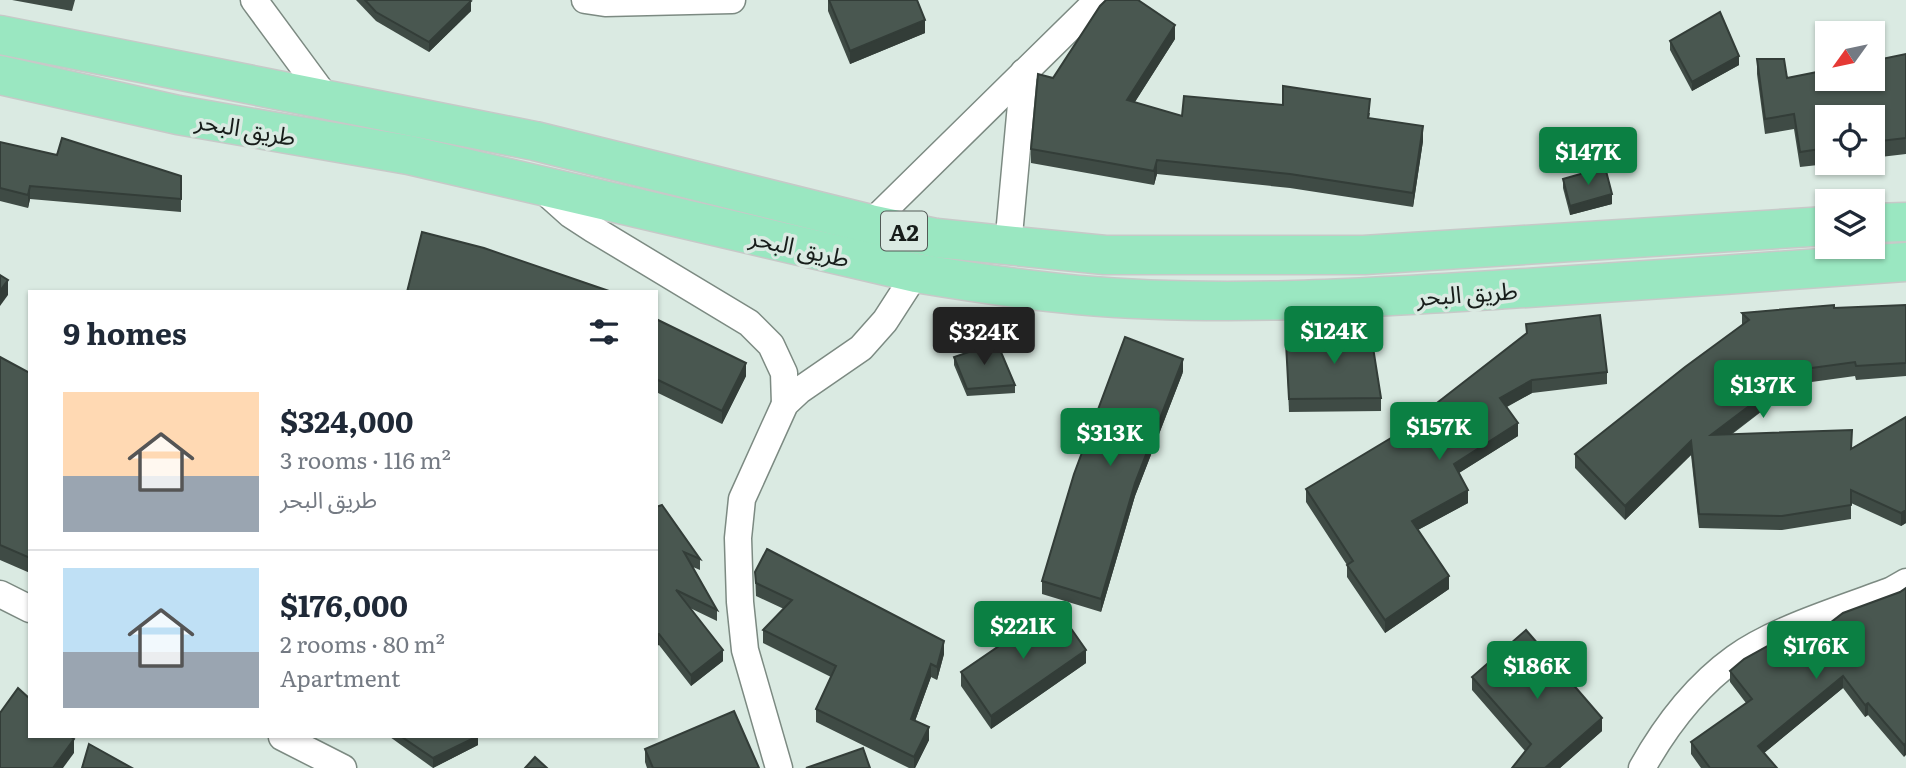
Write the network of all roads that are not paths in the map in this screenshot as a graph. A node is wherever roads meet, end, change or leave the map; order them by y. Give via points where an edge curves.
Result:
1 (254, 0) edge
2 (585, 0) edge
3 (732, 0) edge
4 (1097, 0) edge
5 (15, 38) edge
6 (1024, 72) junction
7 (14, 78) edge
8 (327, 99) junction
9 (539, 186) junction
10 (1906, 222) edge
11 (1885, 223) edge
12 (870, 224) junction
13 (1815, 227) edge
14 (1008, 246) junction
15 (1906, 262) edge
16 (916, 273) junction
17 (785, 404) junction
18 (1906, 582) edge
19 (0, 594) edge
20 (28, 608) edge
21 (284, 738) edge
22 (329, 765) edge
23 (779, 768) edge
24 (1642, 768) edge

1 - 8 street
2 - 3 street
4 - 6 street
5 - 7 highway
5 - 8 highway, طريق البحر / A2
6 - 12 street
6 - 14 street
7 - 9 highway, طريق البحر / A2 via 178,116 409,155
8 - 12 highway, طريق البحر / A2 via 535,141
9 - 16 highway, طريق البحر / A2
9 - 17 street via 582,222 748,323 771,345 784,373
10 - 11 highway
12 - 14 highway, طريق البحر / A2
13 - 14 highway, طريق البحر / A2 via 1364,255 1105,255
15 - 16 highway, طريق البحر / A2 via 1282,300 1079,295
16 - 17 street via 861,348
17 - 23 street via 742,499 738,538 746,650
18 - 24 street via 1775,636 1735,659 1669,723
19 - 20 street
21 - 22 street

